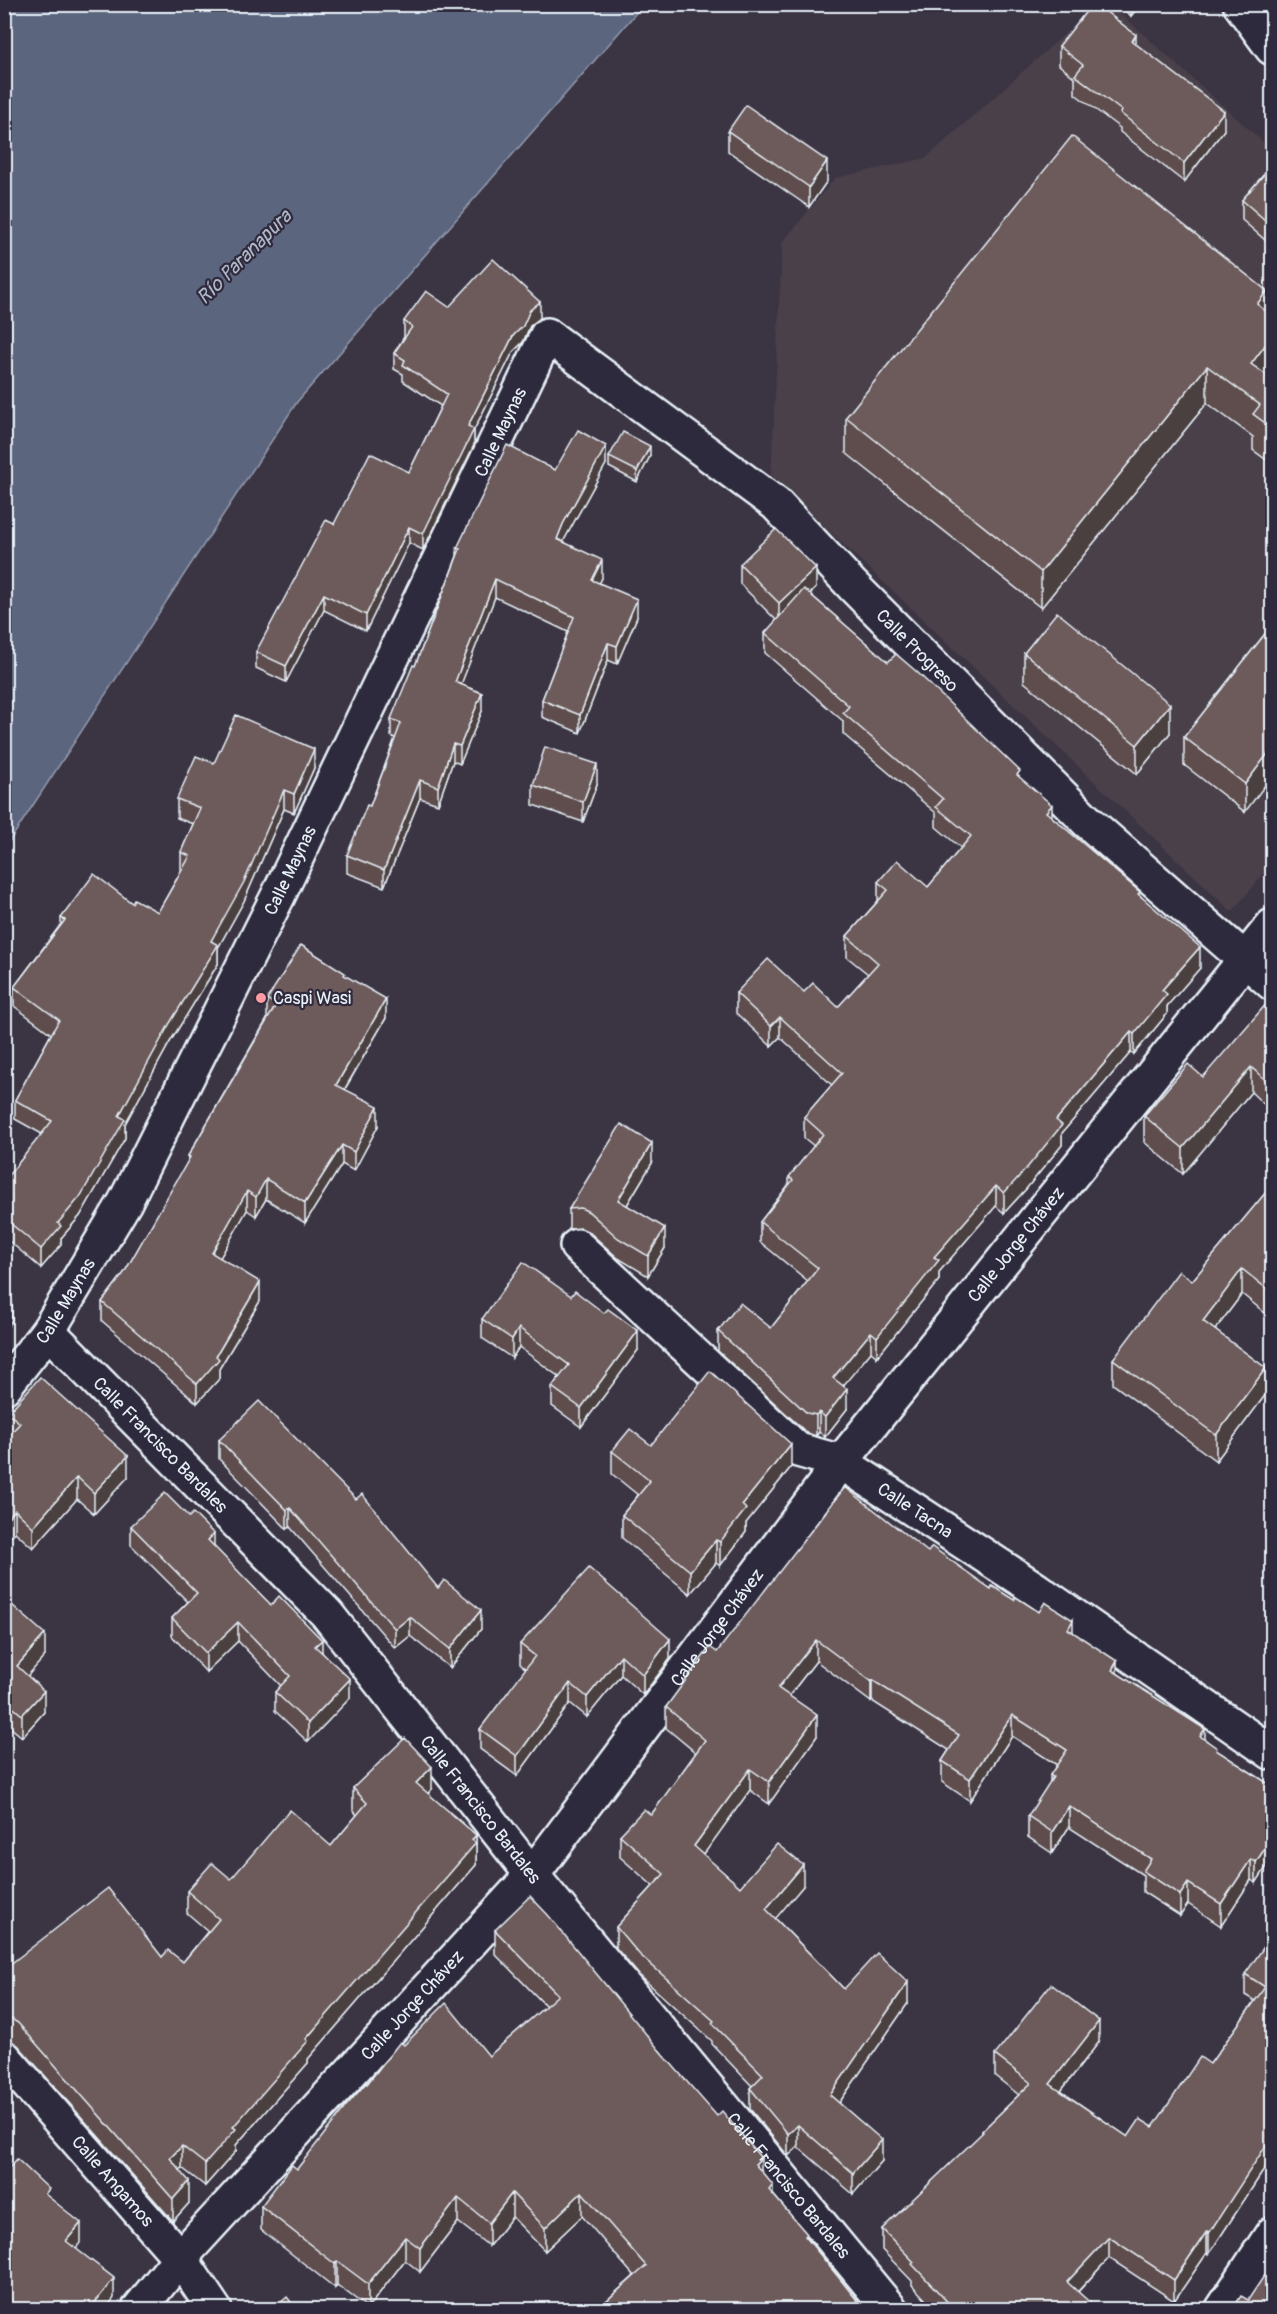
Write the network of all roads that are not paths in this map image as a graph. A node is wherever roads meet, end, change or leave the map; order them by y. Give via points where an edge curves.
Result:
1 (1240, 4) edge
2 (1272, 48) edge
3 (547, 335) joint
4 (1272, 926) edge
5 (1245, 958) junction
6 (1272, 983) edge
7 (578, 1246) dead end
8 (48, 1331) junction
9 (4, 1388) edge
10 (841, 1461) junction
11 (1272, 1753) edge
12 (532, 1875) junction
13 (4, 2057) edge
14 (1272, 2234) edge
15 (180, 2258) junction
16 (138, 2310) edge
17 (215, 2310) edge
18 (891, 2310) edge
19 (1222, 2310) edge

1 - 2 street
3 - 5 street, Calle Progreso via 776,504 1087,821
3 - 8 street, Calle Maynas via 279,894 125,1202
4 - 5 street, Calle Jorge Chávez
5 - 6 street, Calle Progreso
5 - 10 street, Calle Jorge Chávez
7 - 10 street, Calle Tacna via 798,1449
8 - 9 street, Calle Maynas
8 - 12 street, Calle Francisco Bardales via 327,1614
10 - 11 street, Calle Tacna via 1037,1590
10 - 12 street, Calle Jorge Chávez
12 - 15 street, Calle Jorge Chávez
12 - 18 street, Calle Francisco Bardales
13 - 15 street, Calle Angamos
14 - 19 street
15 - 16 street, Calle Jorge Chávez
15 - 17 street, Calle Angamos

